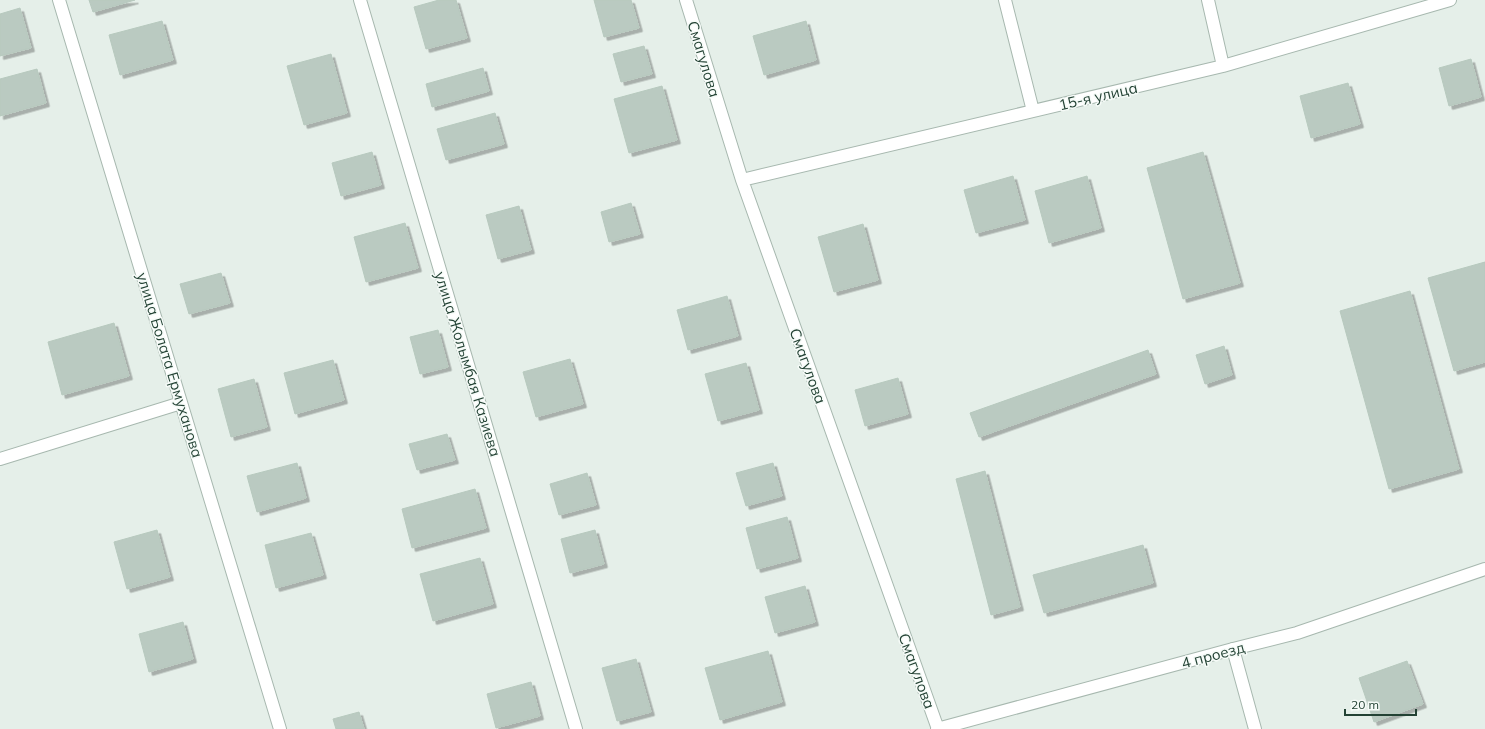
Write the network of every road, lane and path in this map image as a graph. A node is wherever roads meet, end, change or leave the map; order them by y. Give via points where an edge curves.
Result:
1 (59, 0) edge
2 (360, 0) edge
3 (686, 0) edge
4 (1005, 0) edge
5 (1208, 0) edge
6 (1450, 0) edge
7 (1223, 66) junction
8 (1033, 111) junction
9 (742, 180) junction
10 (181, 403) junction
11 (0, 460) edge
12 (1485, 569) edge
13 (1233, 649) junction
14 (280, 729) edge
15 (576, 729) edge
16 (937, 729) edge
17 (1255, 729) edge

1 - 10 street, улица Болата Ермуханова
2 - 15 street, улица Жолымбая Казиева
3 - 9 street, Смагулова
4 - 8 street
5 - 7 street
6 - 7 street, 15-я улица
7 - 8 street, 15-я улица
8 - 9 street, 15-я улица
9 - 16 street, Смагулова
10 - 11 street
10 - 14 street, улица Болата Ермуханова
12 - 13 street, 4 проезд via 1297,633
13 - 16 street, 4 проезд
13 - 17 street

